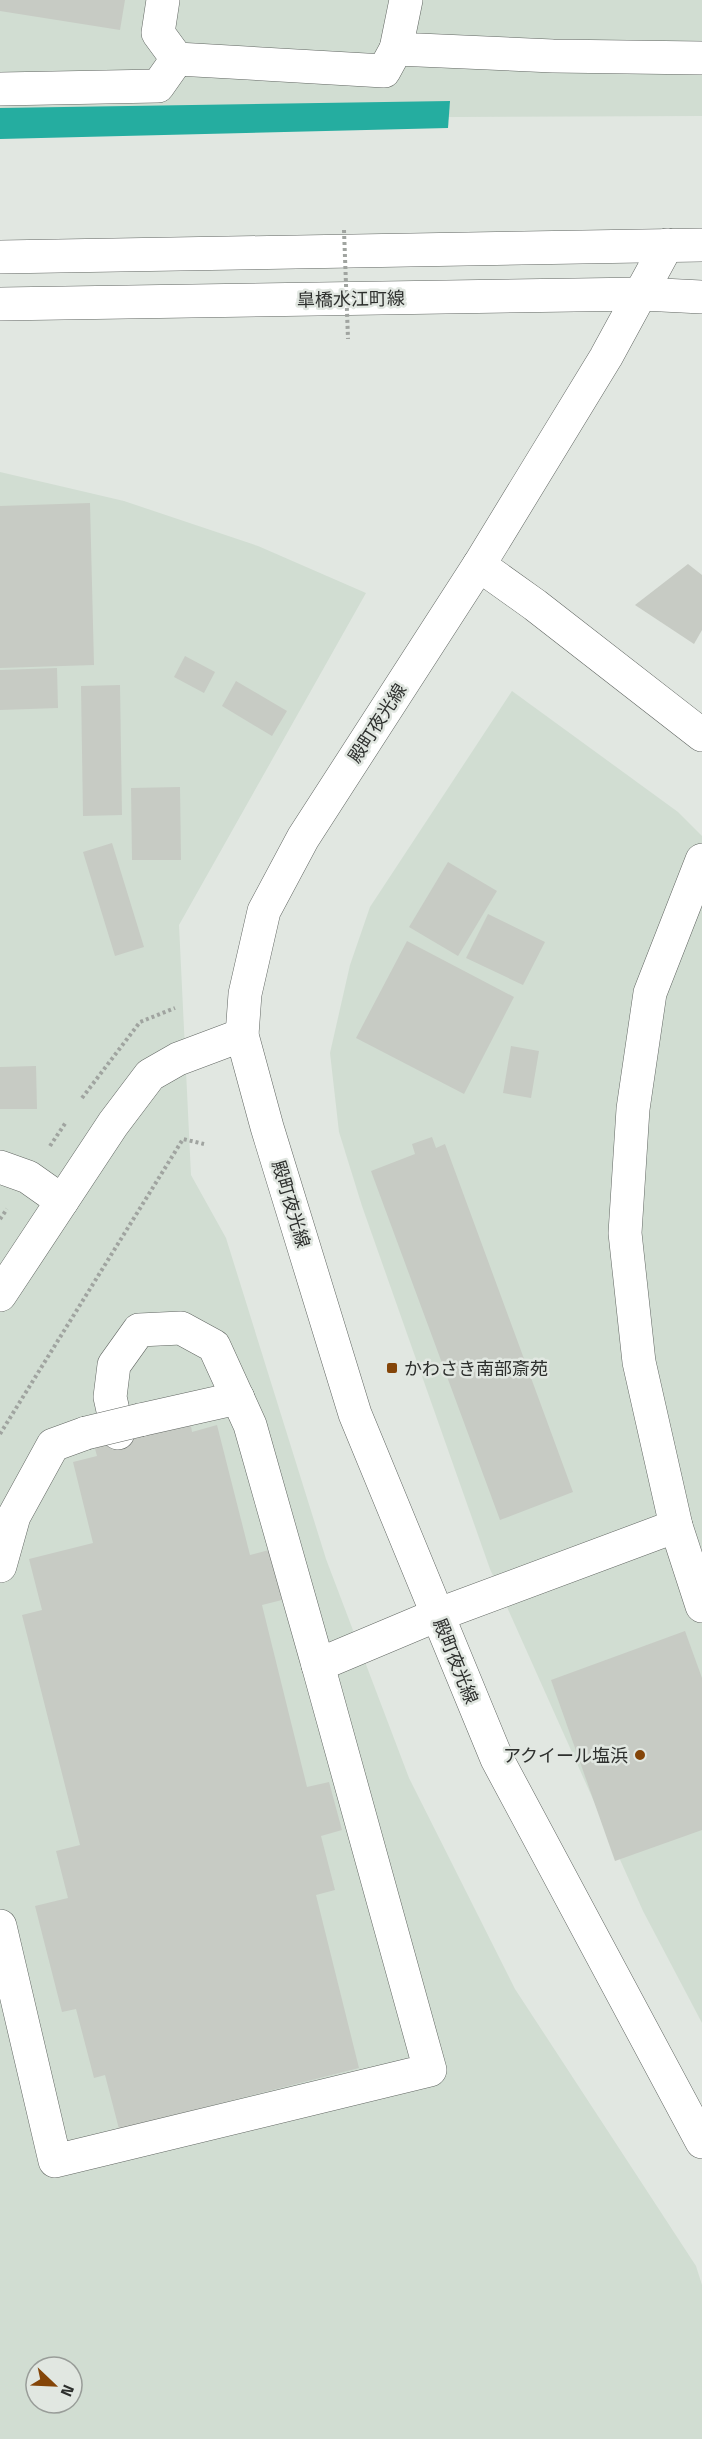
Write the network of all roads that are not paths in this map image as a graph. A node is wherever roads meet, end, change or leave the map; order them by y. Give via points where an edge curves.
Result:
1 (164, 0) edge
2 (406, 0) edge
3 (396, 49) junction
4 (702, 58) edge
5 (177, 59) junction
6 (0, 89) edge
7 (702, 244) edge
8 (668, 245) junction
9 (0, 257) edge
10 (642, 294) junction
11 (702, 297) edge
12 (0, 304) edge
13 (480, 565) junction
14 (702, 735) edge
15 (702, 860) edge
16 (242, 1035) junction
17 (0, 1167) edge
18 (62, 1201) junction
19 (0, 1295) edge
20 (238, 1398) junction
21 (129, 1427) junction
22 (676, 1526) junction
23 (0, 1566) edge
24 (702, 1606) edge
25 (437, 1615) junction
26 (318, 1665) junction
27 (0, 1926) edge
28 (702, 2142) edge

1 - 5 street via 158,33
2 - 3 street
3 - 4 street
3 - 5 street via 384,71
5 - 6 street via 158,86
7 - 8 street
8 - 9 street
8 - 10 street, 殿町夜光線
10 - 11 street, 皐橋水江町線
10 - 12 street, 皐橋水江町線
10 - 13 street, 殿町夜光線
13 - 14 street
13 - 16 street, 殿町夜光線 via 303,838 264,911 245,994
15 - 22 street via 650,993 633,1109 625,1233 639,1362
16 - 18 street via 178,1059 150,1075
16 - 25 street, 殿町夜光線 via 355,1414
17 - 18 street via 28,1177
18 - 19 street
20 - 21 street
20 - 21 street via 214,1346 181,1328 139,1330 114,1365 110,1397
20 - 26 street via 250,1425
21 - 23 street, bridge via 86,1433 53,1445 14,1516
22 - 24 street
22 - 25 street
25 - 26 street
25 - 28 street, 殿町夜光線 via 497,1759
26 - 27 street via 430,2070 55,2161

